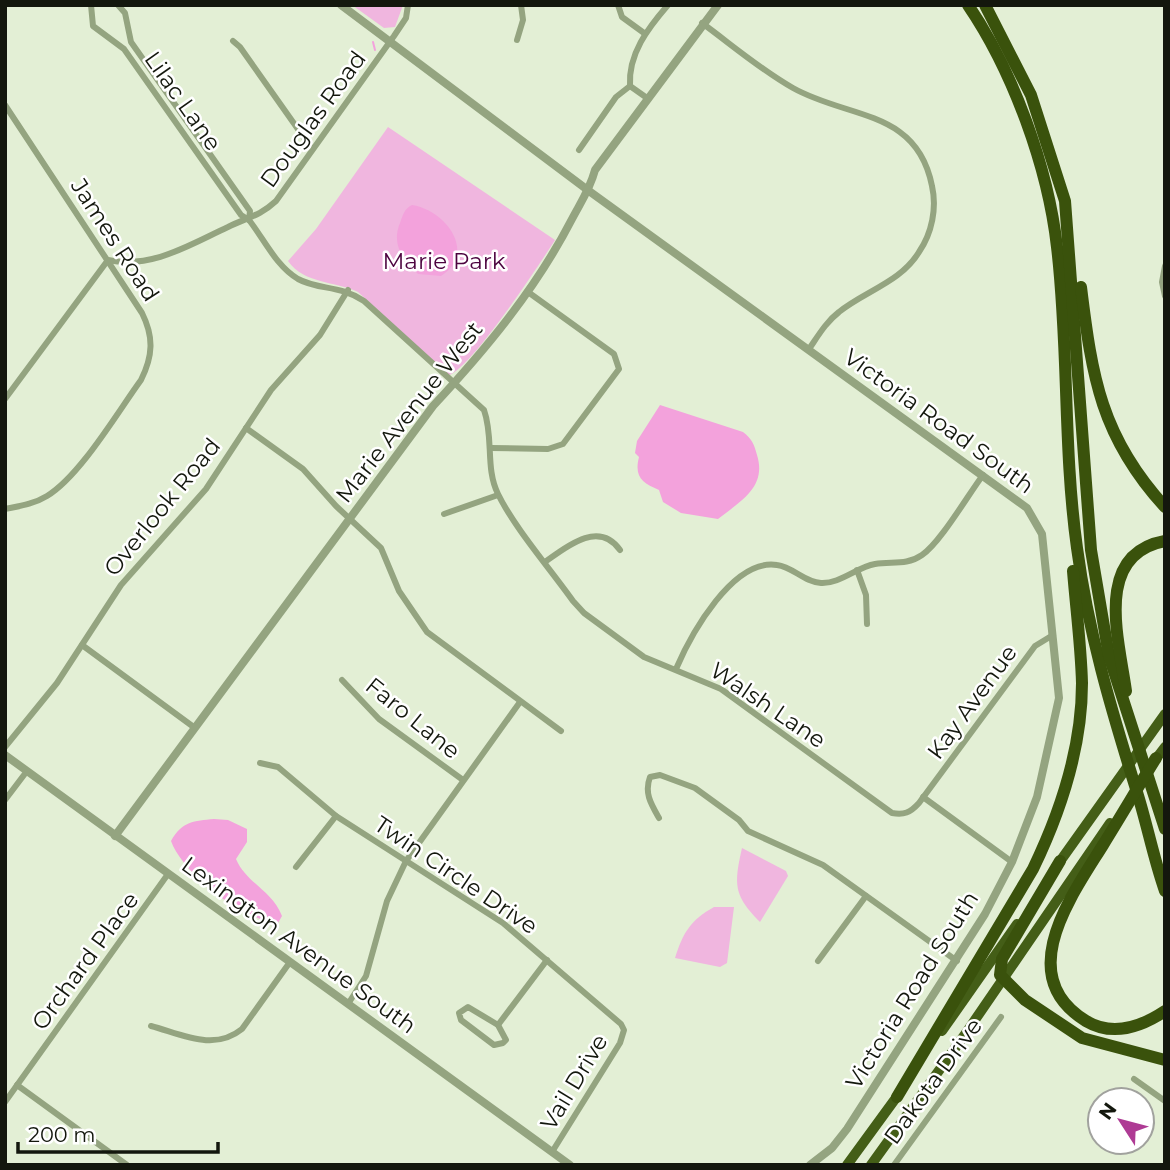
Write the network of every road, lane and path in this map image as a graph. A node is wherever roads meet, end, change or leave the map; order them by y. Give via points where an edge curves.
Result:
1 (91, 5) edge
2 (118, 5) edge
3 (341, 5) edge
4 (408, 5) edge
5 (521, 5) edge
6 (618, 5) edge
7 (668, 5) edge
8 (718, 5) edge
9 (968, 5) edge
10 (985, 5) edge
11 (702, 23) junction
12 (644, 33) junction
13 (517, 40) dead end
14 (233, 41) dead end
15 (390, 42) junction
16 (630, 86) junction
17 (647, 98) junction
18 (5, 105) edge
19 (9, 118) edge
20 (312, 149) junction
21 (579, 150) dead end
22 (589, 191) junction
23 (1068, 218) junction
24 (249, 220) junction
25 (108, 260) junction
26 (1165, 266) edge
27 (348, 290) junction
28 (528, 292) junction
29 (1165, 296) edge
30 (809, 349) junction
31 (453, 385) junction
32 (5, 399) edge
33 (246, 428) junction
34 (491, 448) junction
35 (1070, 472) junction
36 (983, 475) junction
37 (498, 495) junction
38 (1165, 507) edge
39 (5, 509) edge
40 (444, 514) dead end
41 (349, 518) junction
42 (1165, 541) edge
43 (620, 550) dead end
44 (545, 562) junction
45 (857, 570) junction
46 (867, 624) dead end
47 (1055, 634) junction
48 (82, 645) junction
49 (676, 669) junction
50 (342, 680) dead end
51 (520, 702) junction
52 (1165, 714) edge
53 (195, 728) junction
54 (561, 731) dead end
55 (5, 747) edge
56 (1165, 747) edge
57 (1138, 750) junction
58 (5, 755) edge
59 (1156, 758) joint
60 (260, 763) dead end
61 (27, 771) junction
62 (463, 780) junction
63 (923, 797) junction
64 (1130, 798) junction
65 (5, 800) edge
66 (336, 816) junction
67 (1144, 817) junction
68 (659, 818) dead end
69 (1165, 829) edge
70 (116, 836) junction
71 (406, 861) junction
72 (1060, 861) junction
73 (1012, 862) junction
74 (1165, 865) edge
75 (296, 867) dead end
76 (168, 874) junction
77 (1165, 891) edge
78 (866, 896) junction
79 (547, 960) junction
80 (818, 961) dead end
81 (957, 961) junction
82 (290, 962) junction
83 (1003, 979) junction
84 (348, 1004) junction
85 (1165, 1011) edge
86 (1001, 1017) dead end
87 (498, 1025) junction
88 (151, 1026) dead end
89 (624, 1030) joint
90 (1165, 1060) edge
91 (1134, 1079) dead end
92 (17, 1085) junction
93 (897, 1097) junction
94 (1165, 1101) edge
95 (5, 1102) edge
96 (552, 1152) junction
97 (128, 1165) edge
98 (570, 1165) edge
99 (810, 1165) edge
100 (847, 1165) edge
101 (871, 1165) edge
102 (894, 1165) edge

1 - 24 street, Lilac Lane via 93,26 124,49 241,215
2 - 24 street, Lilac Lane via 125,13 131,41 250,211
3 - 15 street, Victoria Road South
4 - 15 street, Douglas Road
5 - 13 street via 523,20
6 - 12 street via 622,17
7 - 12 street
8 - 11 street, Marie Avenue West
9 - 35 highway via 994,44 1033,139 1057,245
10 - 23 highway via 1031,95
11 - 17 street, Marie Avenue West
11 - 30 street via 794,89 894,126 916,148 930,175 933,216 918,254 897,276 839,312
12 - 16 street via 629,75
14 - 20 street
15 - 20 street, Douglas Road
15 - 22 street, Victoria Road South
16 - 17 street
16 - 21 street via 616,97
17 - 22 street, Marie Avenue West via 595,170
18 - 19 street, James Road
19 - 25 street, James Road
20 - 24 street, Douglas Road via 276,201
22 - 28 street, Marie Avenue West
22 - 30 street, Victoria Road South
23 - 38 highway via 1091,364 1107,422 1123,453
23 - 57 highway via 1091,550 1109,656
24 - 25 street, Douglas Road via 160,258
24 - 27 street, Lilac Lane via 284,269 300,280
25 - 32 street
25 - 39 street, James Road via 150,328 149,364 60,487 29,505
26 - 29 street via 1161,282
27 - 31 street, Lilac Lane
27 - 33 street, Overlook Road via 320,335 271,390
28 - 31 street, Marie Avenue West
28 - 34 street via 614,354 619,369 563,444 548,449
30 - 36 street, Victoria Road South
31 - 34 street, Walsh Lane via 484,411
31 - 41 street, Marie Avenue West
33 - 41 street via 303,469
33 - 48 street, Overlook Road via 206,489 121,585
34 - 37 street, Walsh Lane via 491,473
35 - 67 highway via 1088,621
35 - 93 highway via 1069,529 1082,684 1067,786 1033,869
36 - 45 street via 922,555 905,563
36 - 47 street, Victoria Road South via 1027,508 1040,524
37 - 40 street
37 - 44 street, Walsh Lane
41 - 51 street via 382,548 399,591 427,632
41 - 53 street, Marie Avenue West
42 - 57 highway via 1138,550 1122,568 1118,582 1115,614
43 - 44 street via 603,536 589,536
44 - 49 street, Walsh Lane via 584,613 644,657
45 - 46 street via 866,595
45 - 49 street via 822,583 778,565 746,570 688,643
47 - 63 street, Kay Avenue via 1035,646
47 - 73 street, Victoria Road South via 1059,698 1037,797
48 - 53 street
48 - 55 street, Overlook Road
49 - 63 street, Walsh Lane via 721,689 892,813 907,814
50 - 62 street, Faro Lane via 379,719
51 - 54 street
51 - 62 street
52 - 72 highway
53 - 70 street, Marie Avenue West
56 - 59 highway
57 - 69 highway
58 - 61 street, Lexington Avenue South
59 - 64 highway
60 - 66 street, Twin Circle Drive via 278,767
61 - 65 street
61 - 70 street, Lexington Avenue South
62 - 71 street
63 - 73 street
64 - 83 highway
64 - 85 highway via 1063,908 1050,968 1061,999 1092,1024 1131,1028
66 - 71 street, Twin Circle Drive
66 - 75 street
67 - 74 highway
67 - 77 highway via 1149,848
68 - 78 street via 646,787 650,777 660,775 695,788 748,831 823,865
70 - 76 street, Lexington Avenue South
71 - 79 street, Twin Circle Drive via 503,923
71 - 84 street via 387,901 366,976
72 - 83 highway via 999,965
72 - 93 highway
73 - 81 street, Victoria Road South
76 - 82 street, Lexington Avenue South
76 - 92 street, Orchard Place
78 - 80 street
78 - 81 street
79 - 87 street
79 - 89 street, Twin Circle Drive
81 - 99 street, Victoria Road South via 847,1129 832,1149
82 - 84 street, Lexington Avenue South
82 - 88 street via 242,1029 231,1036 206,1041
83 - 90 highway via 1082,1038
83 - 101 highway
84 - 96 street, Lexington Avenue South
86 - 102 street, Dakota Drive
87 - 87 street via 474,1008 460,1013 461,1020 499,1045 506,1040
89 - 96 street, Vail Drive
91 - 94 street
92 - 95 street, Orchard Place
92 - 97 street
93 - 100 highway
96 - 98 street, Lexington Avenue South

